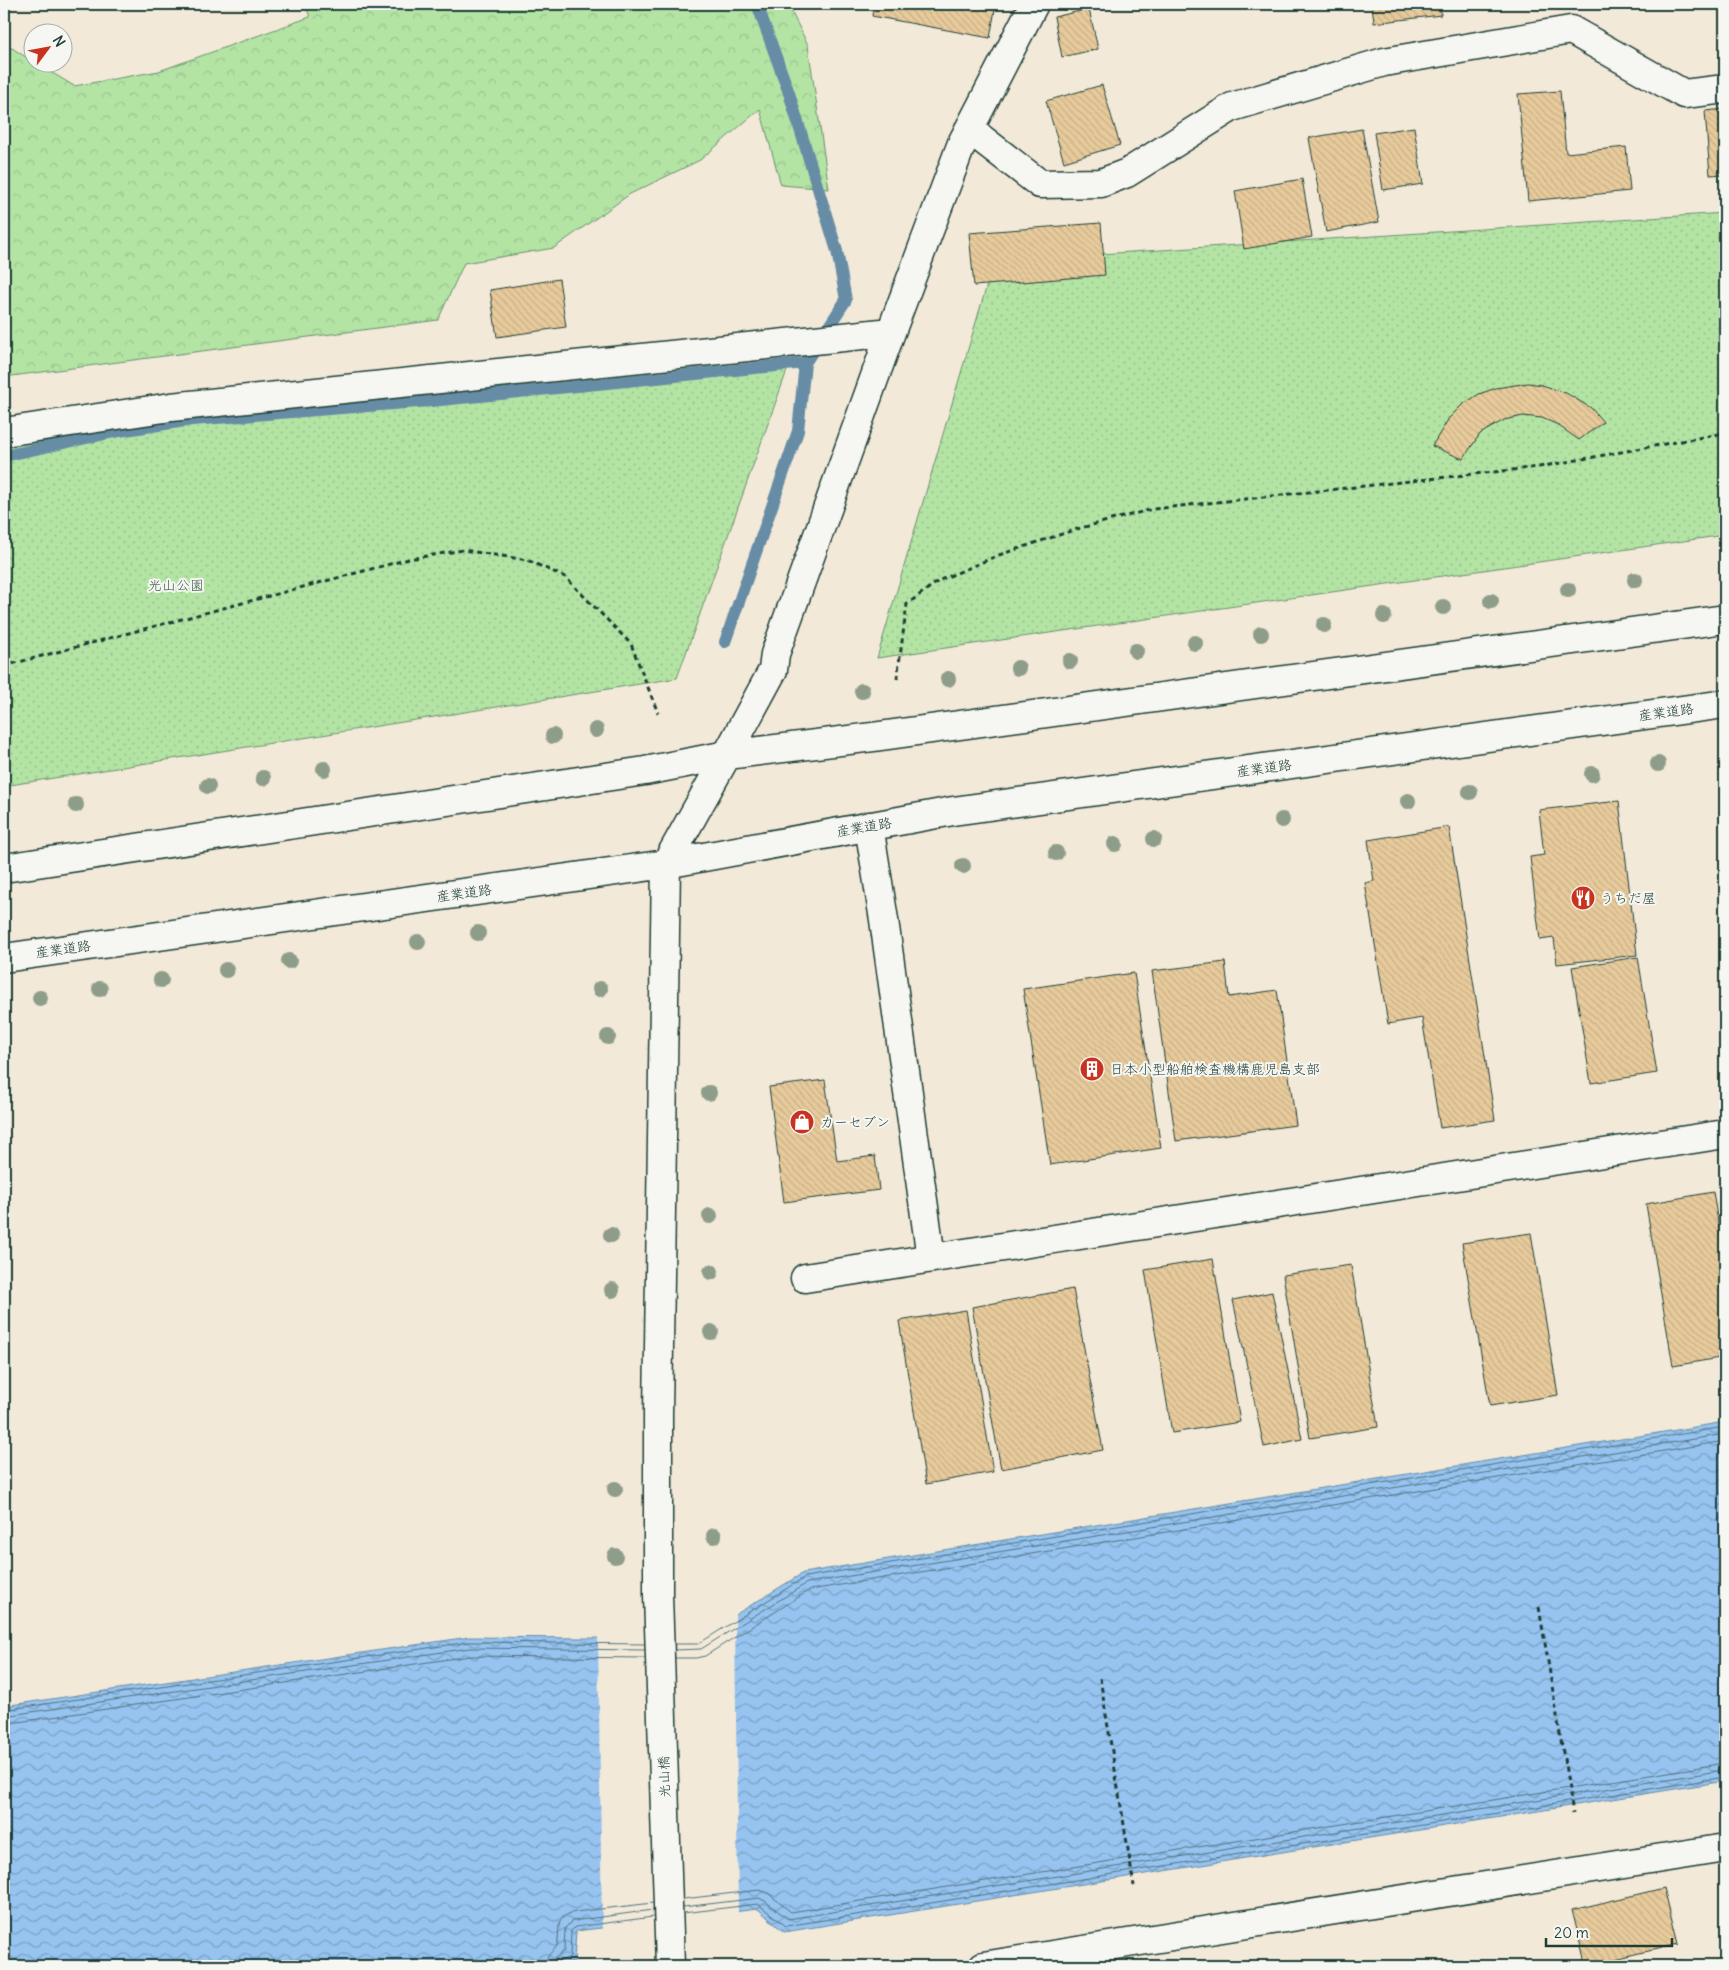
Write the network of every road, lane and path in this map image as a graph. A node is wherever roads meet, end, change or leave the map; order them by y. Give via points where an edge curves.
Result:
1 (1034, 4) edge
2 (1725, 89) edge
3 (968, 129) junction
4 (891, 332) junction
5 (4, 432) edge
6 (1725, 432) edge
7 (1725, 619) edge
8 (4, 666) edge
9 (897, 678) dead end
10 (1725, 704) edge
11 (658, 713) dead end
12 (727, 755) junction
13 (868, 826) junction
14 (666, 864) junction
15 (4, 868) edge
16 (4, 958) edge
17 (1725, 1134) edge
18 (931, 1258) junction
19 (805, 1278) dead end
20 (1538, 1607) dead end
21 (1100, 1678) dead end
22 (1573, 1813) dead end
23 (1725, 1848) edge
24 (1134, 1886) dead end
25 (670, 1962) edge
26 (984, 1966) edge

1 - 3 street
2 - 3 street via 1684,94 1571,30 1384,62 1232,107 1127,173 1101,183 1040,184
3 - 4 street
4 - 5 street via 171,407
4 - 12 street via 775,654 774,670
6 - 9 path via 1539,467 1153,508 1077,529 999,555 940,580 907,604
7 - 12 street
8 - 11 path via 409,558 463,550 526,560 565,577 632,644
10 - 13 street, 産業道路 via 953,811
12 - 14 street
12 - 15 street via 645,771
13 - 14 street, 産業道路
13 - 18 street
14 - 16 street, 産業道路
14 - 25 street, 光山橋 via 658,1595
17 - 18 street
18 - 19 street
20 - 22 path
21 - 24 path
23 - 26 street

